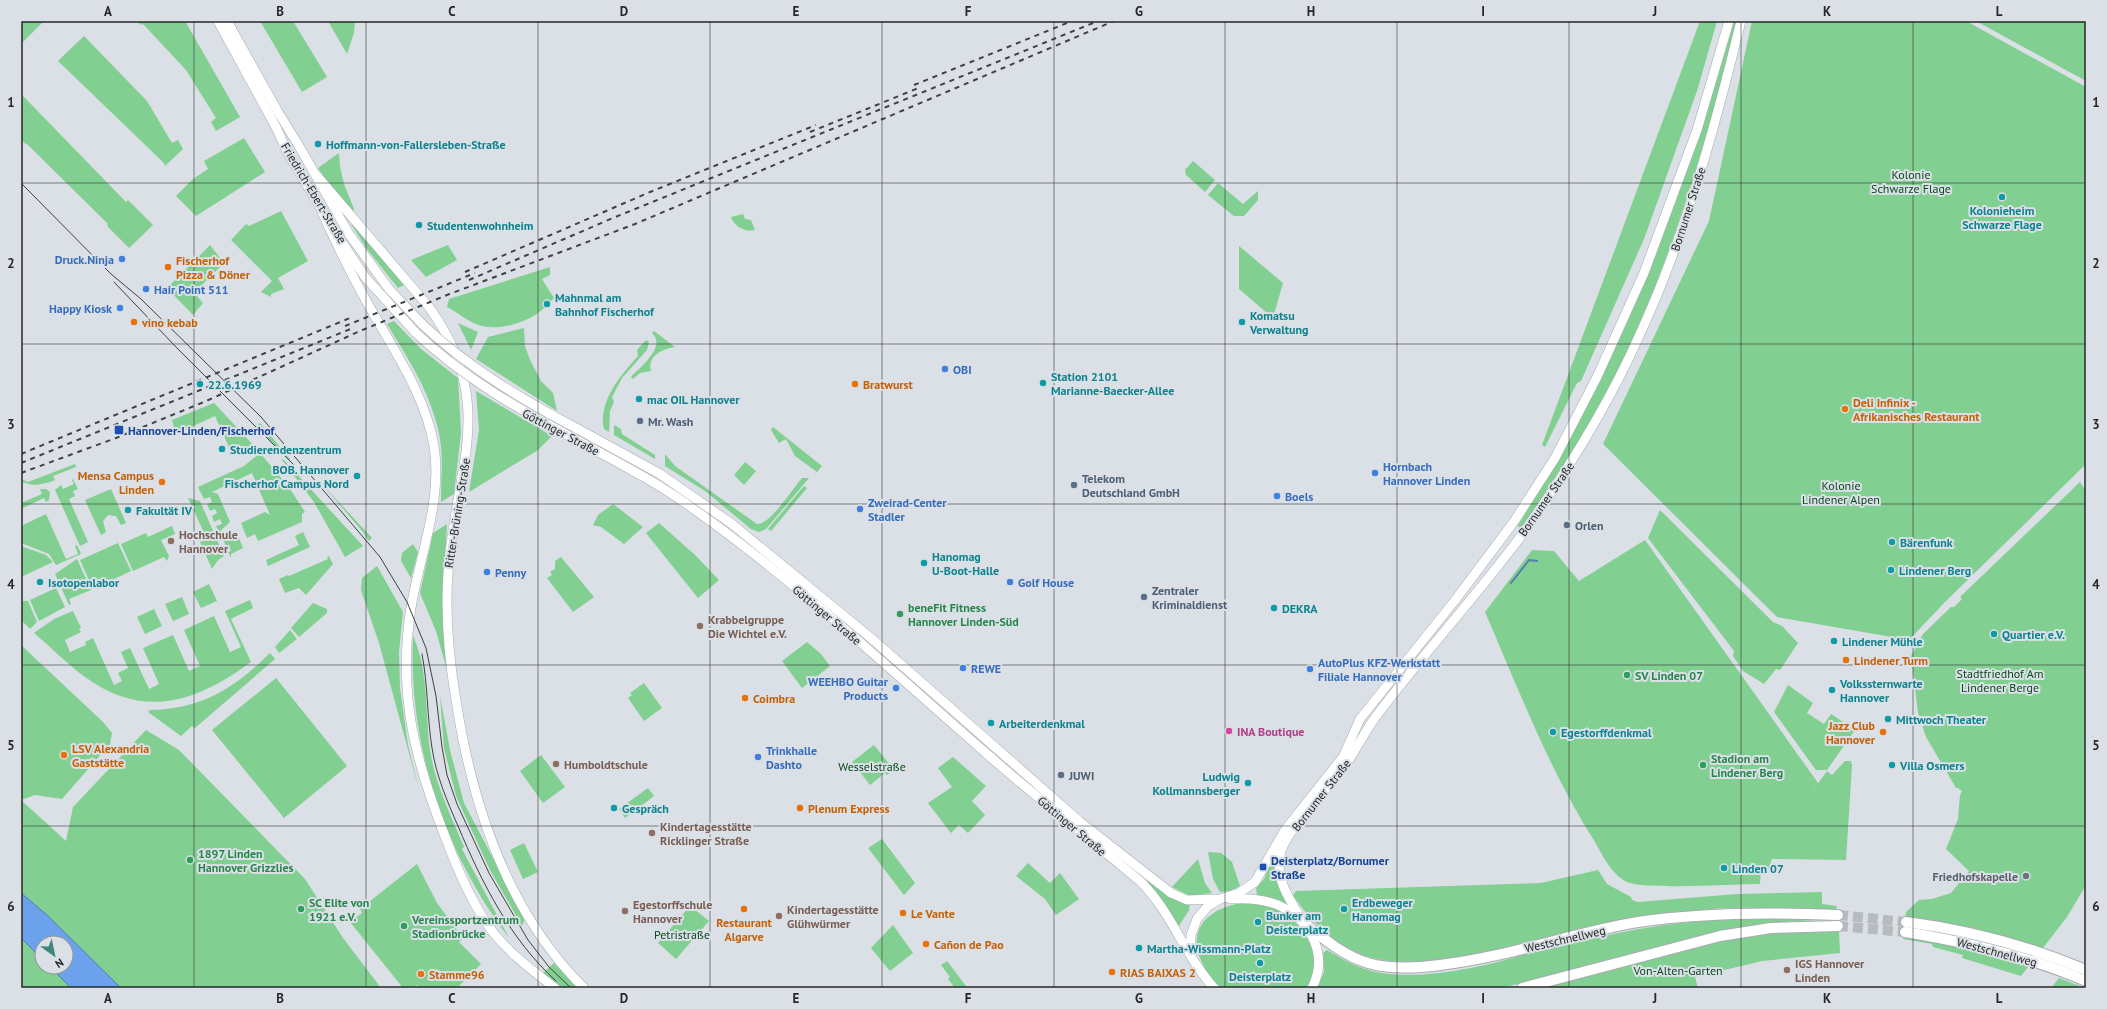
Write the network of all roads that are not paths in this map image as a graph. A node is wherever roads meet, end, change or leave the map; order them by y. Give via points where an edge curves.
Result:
1 (218, 21) edge
2 (227, 21) edge
3 (1729, 21) edge
4 (1741, 21) edge
5 (317, 176) junction
6 (322, 212) junction
7 (423, 325) joint
8 (416, 333) joint
9 (1509, 527) junction
10 (1521, 535) junction
11 (1220, 899) junction
12 (1838, 915) tunnel mouth
13 (1906, 922) tunnel mouth
14 (1304, 923) junction
15 (1838, 926) tunnel mouth
16 (1905, 932) tunnel mouth
17 (1190, 954) junction
18 (2068, 968) junction
19 (2086, 970) edge
20 (2086, 981) edge
21 (555, 988) edge
22 (584, 988) edge
23 (1214, 988) edge
24 (1312, 988) edge
25 (1522, 988) edge

1 - 6 main road, Friedrich-Ebert-Straße via 287,152
2 - 5 main road, Friedrich-Ebert-Straße
3 - 9 main road, Bornumer Straße via 1681,175 1620,326 1568,433 1536,488
4 - 10 main road, Bornumer Straße via 1697,183 1656,298 1604,408 1570,464
5 - 7 main road, Friedrich-Ebert-Straße via 361,252 389,289
5 - 22 main road, Ritter-Brüning-Straße via 429,307 444,330 460,364 468,403 468,438 454,520 447,596 450,656 464,744 494,848 520,903 557,958
6 - 8 main road, Friedrich-Ebert-Straße via 365,276
6 - 21 main road, Ritter-Brüning-Straße via 346,263 410,378 431,431 436,482 410,612 406,662 407,694 416,748 430,799 455,863 491,929 508,950
7 - 11 main road, Göttinger Straße, bridge via 453,352 486,376 529,403 660,474 732,524 872,638 1079,821 1166,890 1187,900
8 - 17 main road, Göttinger Straße, bridge via 480,385 523,412 635,472 696,510 767,565 1141,882 1158,901
9 - 10 main road
9 - 11 main road, Bornumer Straße via 1456,599 1360,719 1343,757 1285,830 1255,882 1239,894
10 - 14 main road, Bornumer Straße via 1466,607 1375,717 1346,765 1285,843 1279,861 1280,875 1286,893
11 - 14 main road via 1271,903 1286,909
11 - 17 main road via 1208,906 1197,919 1191,935
12 - 14 highway, Westschnellweg via 1756,913 1666,919 1593,932 1492,957 1408,968 1380,966 1360,960 1340,950
13 - 18 highway, Westschnellweg via 1962,931 2038,952
14 - 24 main road via 1319,956 1320,967
15 - 25 highway via 1771,928 1720,936
16 - 18 highway, Westschnellweg via 1959,941
17 - 23 main road
18 - 19 highway, Westschnellweg
18 - 20 highway, Westschnellweg

